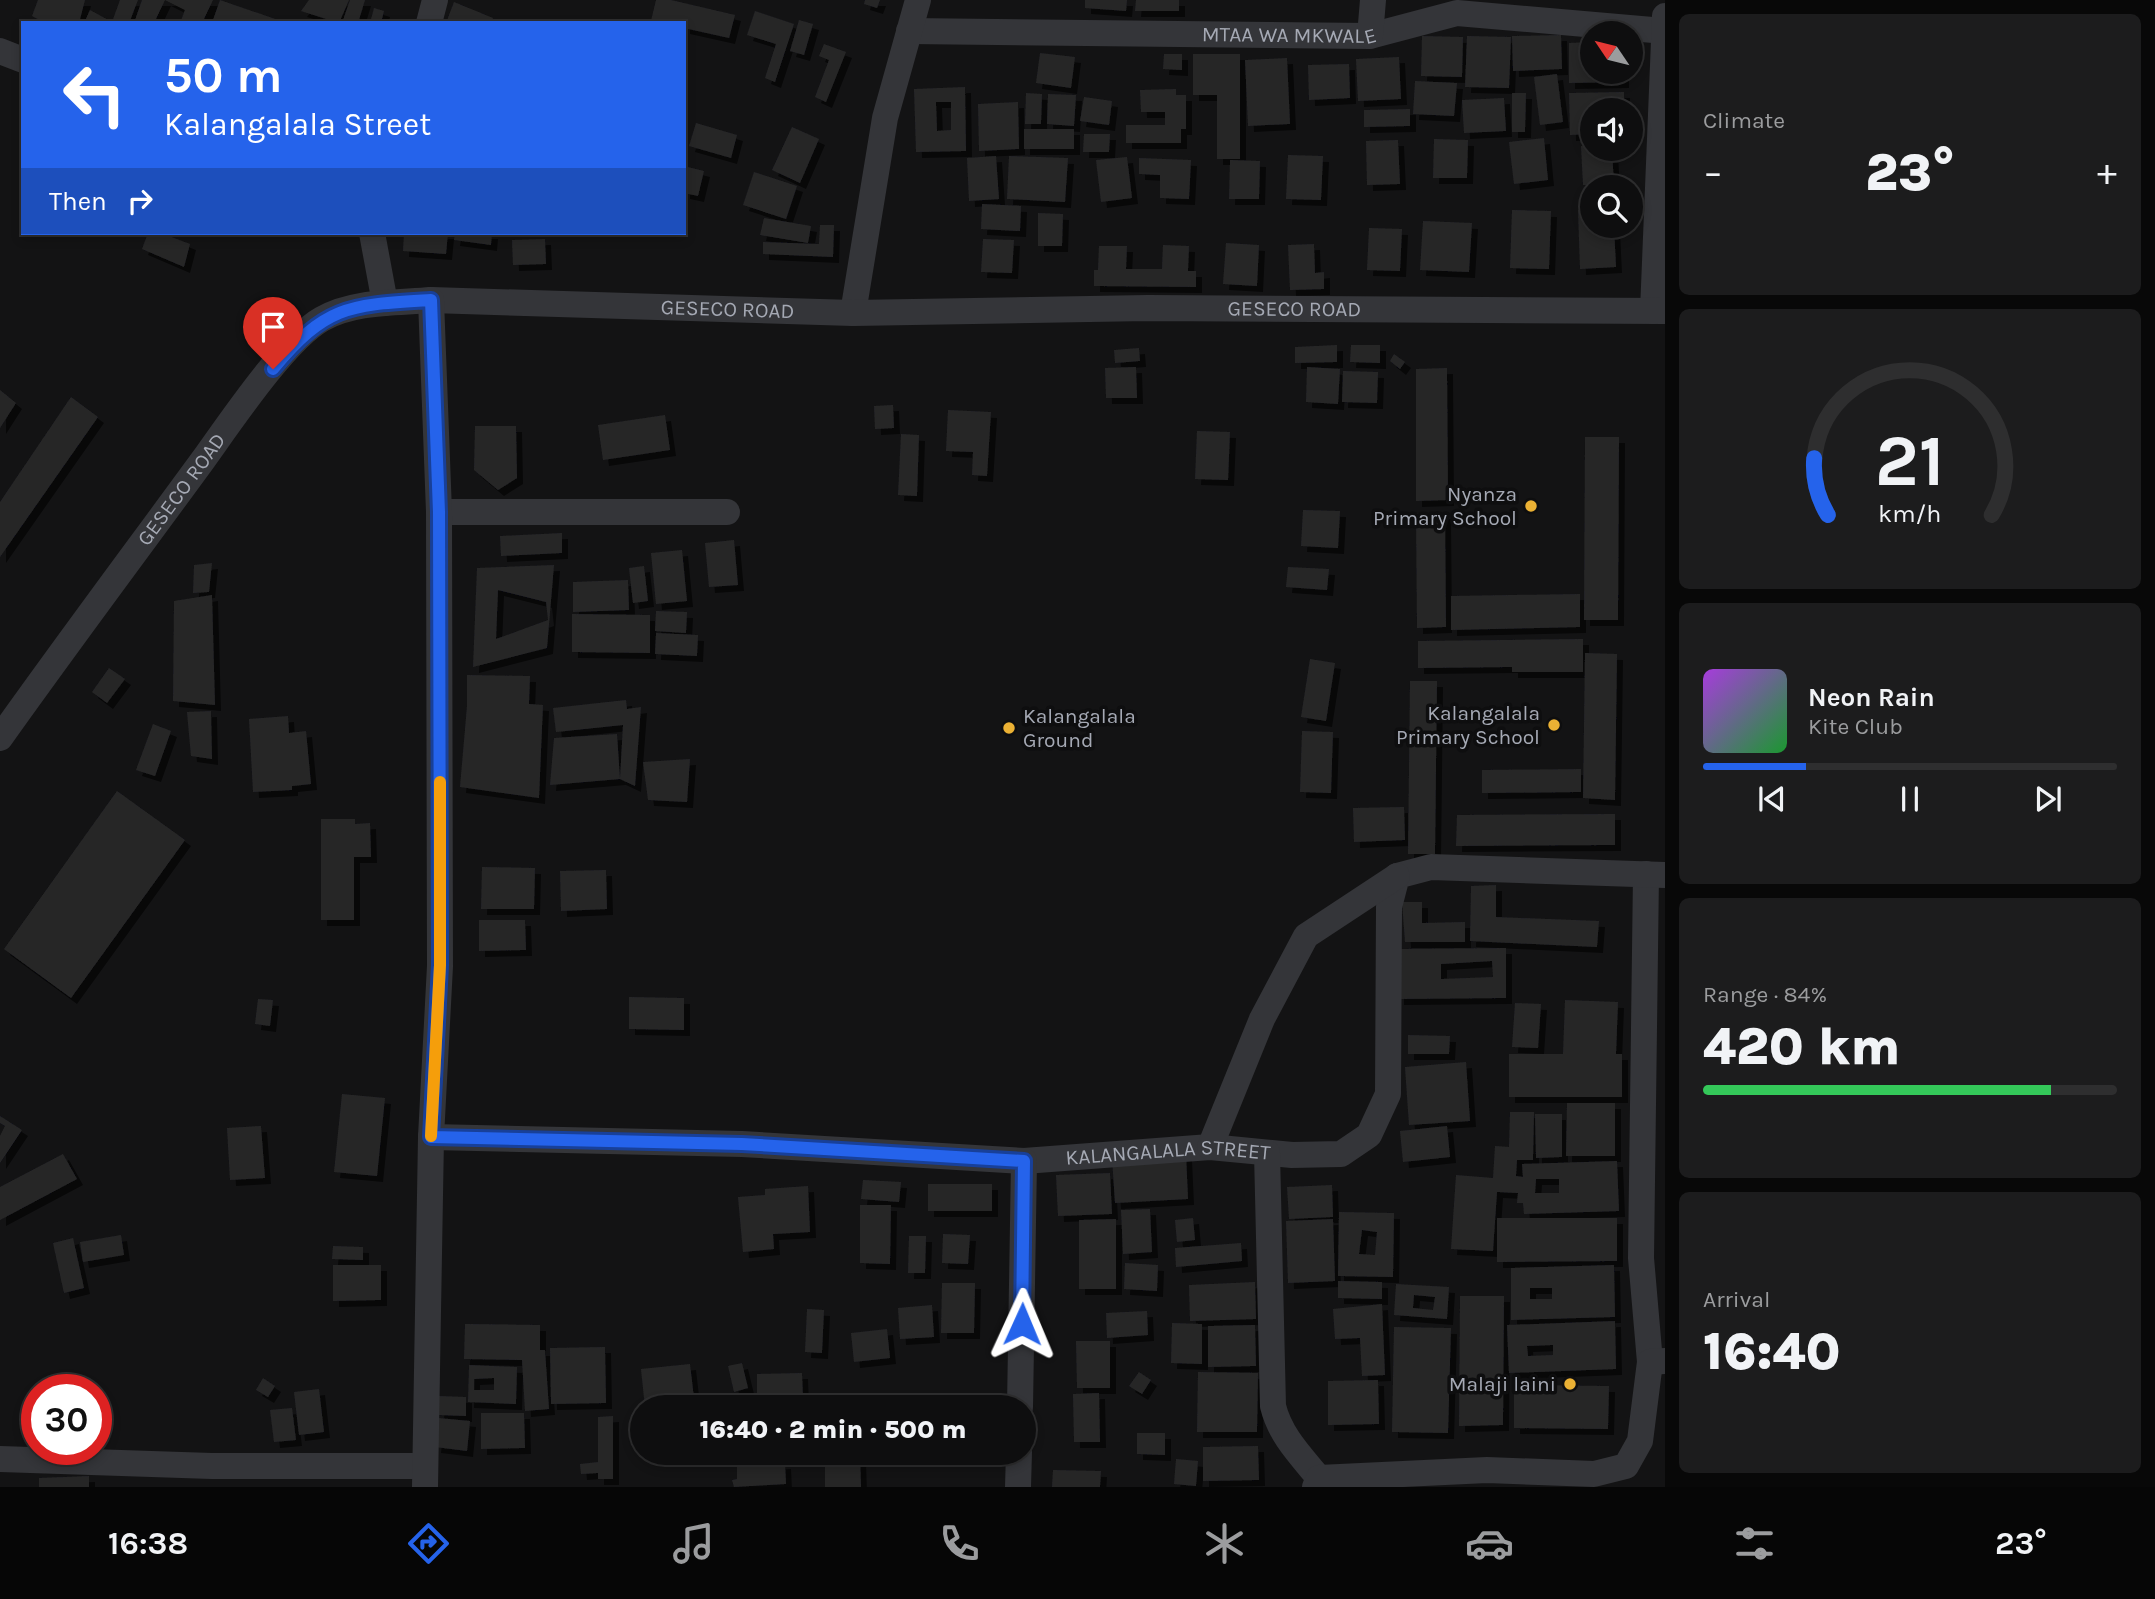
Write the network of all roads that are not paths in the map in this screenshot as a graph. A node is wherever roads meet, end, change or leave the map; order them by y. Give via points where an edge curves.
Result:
1 (435, 0) edge
2 (918, 0) edge
3 (1373, 0) edge
4 (1665, 16) edge
5 (430, 21) edge
6 (909, 31) junction
7 (1665, 31) edge
8 (1370, 36) junction
9 (0, 51) edge
10 (21, 59) edge
11 (374, 235) edge
12 (431, 300) junction
13 (385, 303) junction
14 (1659, 311) edge
15 (853, 313) junction
16 (439, 512) junction
17 (727, 512) dead end
18 (0, 738) edge
19 (1656, 874) edge
20 (1397, 876) junction
21 (431, 1137) junction
22 (1210, 1147) junction
23 (1266, 1153) junction
24 (1024, 1161) junction
25 (1657, 1362) edge
26 (1020, 1395) edge
27 (0, 1459) edge
28 (1019, 1465) edge
29 (425, 1476) edge
30 (1317, 1483) edge
31 (1018, 1487) edge

1 - 5 street
2 - 6 street
3 - 8 street
4 - 7 street
6 - 8 street, MTAA WA MKWALE
6 - 15 street via 885,118
7 - 8 street, MTAA WA MKWALE via 1457,13
7 - 14 street
9 - 10 street
11 - 13 street
12 - 13 street, GESECO ROAD
12 - 15 street, GESECO ROAD
12 - 16 street
13 - 18 street, GESECO ROAD via 321,319 298,339 237,413
14 - 15 street, GESECO ROAD
16 - 17 street
16 - 21 street via 440,965
19 - 20 street via 1431,867
19 - 25 street via 1641,1258
20 - 22 street via 1306,936 1262,1019
20 - 23 street, KALANGALALA STREET via 1389,908 1388,1094 1368,1135 1341,1154
21 - 24 street, KALANGALALA STREET via 742,1144
21 - 29 street
22 - 23 street, KALANGALALA STREET
22 - 24 street, KALANGALALA STREET
23 - 30 street via 1273,1406 1277,1422
24 - 26 street
25 - 30 street via 1640,1441 1626,1466 1594,1474 1487,1470
27 - 29 street
28 - 31 street

